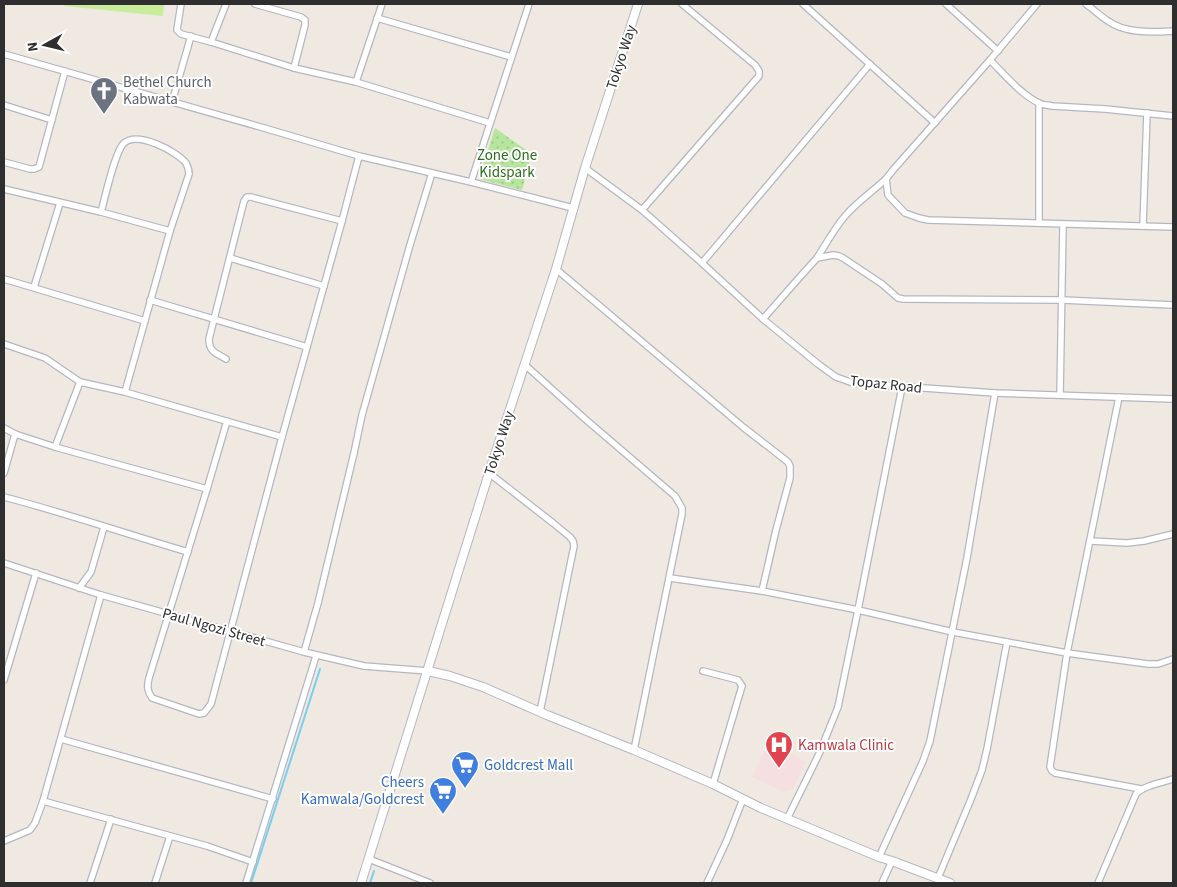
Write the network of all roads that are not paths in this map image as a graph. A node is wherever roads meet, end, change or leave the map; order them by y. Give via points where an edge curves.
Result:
1 (181, 4) edge
2 (226, 4) edge
3 (255, 4) edge
4 (382, 4) edge
5 (528, 4) edge
6 (638, 4) edge
7 (682, 4) edge
8 (803, 4) edge
9 (946, 4) edge
10 (1037, 4) edge
11 (1086, 4) edge
12 (377, 18) junction
13 (1173, 31) edge
14 (191, 36) junction
15 (210, 42) junction
16 (998, 51) junction
17 (4, 54) edge
18 (511, 57) junction
19 (990, 60) junction
20 (870, 64) junction
21 (294, 68) junction
22 (65, 70) junction
23 (356, 82) junction
24 (172, 102) junction
25 (1039, 103) junction
26 (4, 105) edge
27 (1147, 113) junction
28 (1173, 116) edge
29 (52, 120) junction
30 (935, 122) junction
31 (490, 123) junction
32 (359, 156) junction
33 (4, 164) edge
34 (585, 168) junction
35 (432, 173) junction
36 (886, 180) junction
37 (470, 182) junction
38 (4, 189) edge
39 (60, 203) junction
40 (574, 208) junction
41 (642, 210) junction
42 (101, 212) junction
43 (342, 221) junction
44 (1039, 223) junction
45 (1063, 224) junction
46 (1143, 226) junction
47 (1173, 227) edge
48 (170, 231) junction
49 (230, 258) junction
50 (817, 258) junction
51 (702, 263) junction
52 (556, 269) junction
53 (4, 278) edge
54 (324, 286) junction
55 (34, 287) junction
56 (150, 300) junction
57 (1062, 300) junction
58 (1173, 305) edge
59 (214, 319) junction
60 (763, 319) junction
61 (145, 322) junction
62 (4, 344) edge
63 (307, 347) junction
64 (226, 359) dead end
65 (524, 364) junction
66 (80, 382) junction
67 (902, 386) junction
68 (125, 392) junction
69 (995, 393) junction
70 (1060, 395) junction
71 (1120, 397) junction
72 (1173, 399) edge
73 (226, 421) junction
74 (4, 428) edge
75 (15, 434) junction
76 (282, 437) junction
77 (56, 447) junction
78 (4, 473) edge
79 (489, 473) junction
80 (207, 489) junction
81 (4, 497) edge
82 (104, 527) junction
83 (1173, 534) edge
84 (1090, 541) junction
85 (188, 552) junction
86 (4, 563) edge
87 (36, 573) junction
88 (670, 578) junction
89 (79, 588) junction
90 (762, 591) junction
91 (101, 595) junction
92 (858, 610) junction
93 (169, 615) junction
94 (231, 631) junction
95 (953, 632) junction
96 (1007, 642) junction
97 (304, 652) junction
98 (1066, 653) junction
99 (316, 656) junction
100 (1173, 659) edge
101 (703, 671) dead end
102 (428, 672) junction
103 (4, 680) edge
104 (540, 712) junction
105 (61, 738) junction
106 (634, 750) junction
107 (1173, 779) edge
108 (713, 784) junction
109 (1141, 789) junction
110 (272, 799) junction
111 (743, 799) junction
112 (43, 800) junction
113 (111, 819) junction
114 (787, 819) junction
115 (170, 836) junction
116 (4, 841) edge
117 (879, 857) junction
118 (369, 859) junction
119 (892, 861) junction
120 (253, 862) junction
121 (938, 878) junction
122 (90, 883) edge
123 (156, 883) edge
124 (246, 883) edge
125 (361, 883) edge
126 (430, 883) edge
127 (707, 883) edge
128 (882, 883) edge
129 (950, 883) edge
130 (1098, 883) edge

1 - 14 street via 177,30
2 - 15 street
3 - 21 street via 305,20
4 - 12 street
5 - 18 street
6 - 34 main road, Tokyo Way
7 - 41 street via 755,65 759,76
8 - 20 street
9 - 16 street
10 - 16 street
11 - 13 street via 1122,28
12 - 18 street
12 - 23 street
14 - 15 street
14 - 24 street
15 - 21 street
16 - 19 street
17 - 22 street
18 - 31 street
19 - 25 street
19 - 30 street
20 - 30 street
20 - 51 street
21 - 23 street
22 - 24 street
22 - 29 street
23 - 31 street
24 - 32 street
25 - 27 street
25 - 44 street
26 - 29 street
27 - 28 street
27 - 46 street
29 - 33 street via 39,167 30,169
30 - 36 street
31 - 37 street
32 - 35 street
32 - 43 street
34 - 40 main road, Tokyo Way
34 - 41 street, Topaz Road
35 - 37 street
35 - 97 street via 362,416
36 - 44 street via 888,195 906,213 919,218
36 - 50 street via 845,217
37 - 40 street
38 - 39 street
39 - 42 street
39 - 55 street
40 - 52 main road, Tokyo Way
41 - 51 street, Topaz Road
42 - 48 street
42 - 48 street via 115,160 124,142 131,139 160,144 186,164 189,174
43 - 49 street via 247,197
43 - 54 street
44 - 45 street
45 - 46 street
45 - 57 street
46 - 47 street
48 - 56 street
49 - 54 street
49 - 59 street
50 - 57 street via 839,256 903,299
50 - 60 street
51 - 60 street, Topaz Road
52 - 65 main road, Tokyo Way
52 - 90 street via 743,428 788,462 790,478
53 - 55 street
54 - 63 street
55 - 61 street
56 - 59 street
56 - 61 street
57 - 58 street
57 - 70 street
59 - 63 street
59 - 64 street via 209,346
60 - 67 street, Topaz Road via 836,378 853,383
61 - 68 street
62 - 66 street via 45,358
63 - 76 street
65 - 79 main road, Tokyo Way
65 - 88 street via 678,500 682,514
66 - 68 street
66 - 77 street
67 - 69 street, Topaz Road
67 - 92 street
68 - 73 street
69 - 70 street, Topaz Road
69 - 95 street
70 - 71 street, Topaz Road
71 - 72 street, Topaz Road
71 - 84 street
73 - 76 street
73 - 80 street
74 - 75 street
75 - 77 street
75 - 78 street
76 - 94 street
77 - 80 street
79 - 102 main road, Tokyo Way
79 - 104 street via 573,541
80 - 85 street
81 - 82 street
82 - 85 street
82 - 89 street via 91,572
83 - 84 street via 1127,544
84 - 98 street
85 - 93 street
86 - 87 street, Paul Ngozi Street
87 - 89 street, Paul Ngozi Street
87 - 103 street
88 - 90 street
88 - 106 street
89 - 91 street, Paul Ngozi Street
90 - 92 street
91 - 93 street, Paul Ngozi Street
91 - 105 street
92 - 95 street
92 - 114 street via 838,707
93 - 94 street, Paul Ngozi Street
93 - 94 street via 149,678 148,693 152,698 199,714 211,704
94 - 97 street, Paul Ngozi Street
95 - 96 street
95 - 117 street via 927,750
96 - 98 street
96 - 121 street via 982,770
97 - 99 street, Paul Ngozi Street
98 - 100 street via 1148,664
98 - 109 street via 1052,771
99 - 102 street, Paul Ngozi Street via 364,666
99 - 110 street
101 - 108 street via 738,680 742,686
102 - 104 main road via 483,687
102 - 118 main road, Tokyo Way
104 - 106 main road
105 - 110 street
105 - 112 street
106 - 108 main road
107 - 109 street
108 - 111 main road
109 - 130 street
110 - 120 street
111 - 114 main road
111 - 127 street
112 - 113 street
112 - 116 street via 30,830
113 - 115 street
113 - 122 street
114 - 117 main road
115 - 120 street
115 - 123 street
117 - 119 main road
118 - 125 main road, Tokyo Way
118 - 126 street
119 - 121 main road
119 - 128 street
120 - 124 street
121 - 129 main road

